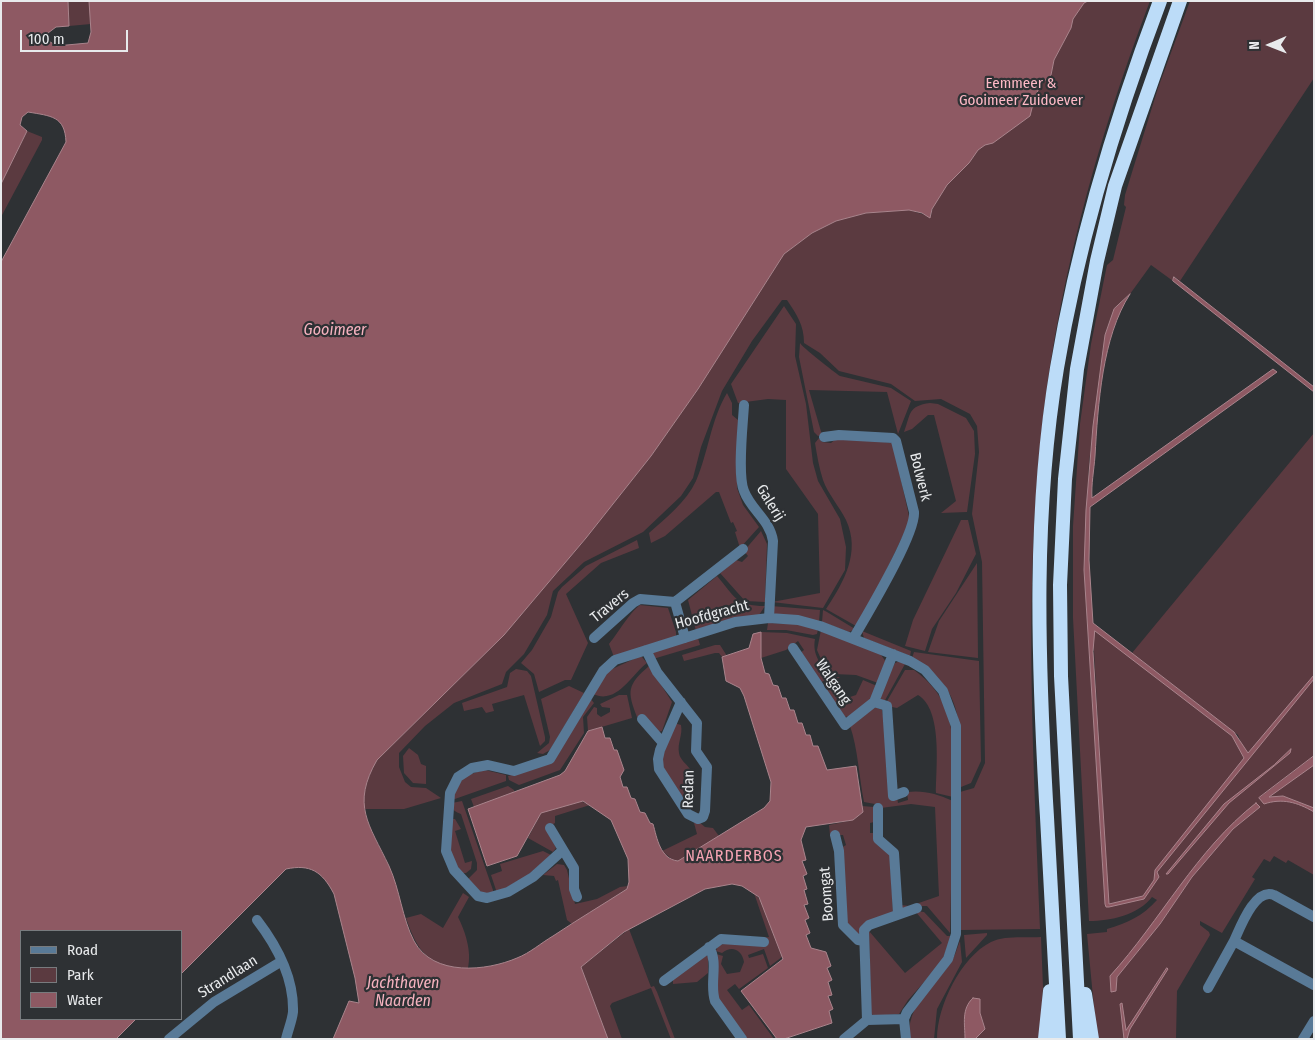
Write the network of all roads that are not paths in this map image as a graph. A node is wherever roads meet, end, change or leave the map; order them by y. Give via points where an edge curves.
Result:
1 (1160, 1) edge
2 (1180, 1) edge
3 (744, 405) dead end
4 (824, 437) dead end
5 (743, 550) dead end
6 (675, 602) junction
7 (770, 618) junction
8 (594, 638) dead end
9 (685, 638) junction
10 (853, 639) junction
11 (793, 648) dead end
12 (646, 650) junction
13 (893, 654) junction
14 (681, 702) junction
15 (874, 702) junction
16 (642, 719) dead end
17 (663, 743) junction
18 (904, 792) dead end
19 (878, 808) dead end
20 (550, 828) dead end
21 (835, 835) dead end
22 (563, 850) junction
23 (577, 897) dead end
24 (917, 908) dead end
25 (898, 914) junction
26 (1074, 916) junction
27 (1314, 917) edge
28 (257, 920) dead end
29 (864, 941) junction
30 (1234, 941) junction
31 (764, 942) dead end
32 (709, 947) junction
33 (1054, 948) junction
34 (282, 961) junction
35 (664, 981) dead end
36 (1314, 985) edge
37 (1208, 988) dead end
38 (904, 1019) junction
39 (867, 1020) junction
40 (1314, 1020) edge
41 (173, 1037) edge
42 (286, 1039) edge
43 (742, 1039) edge
44 (844, 1039) edge
45 (906, 1039) edge
46 (1045, 1039) edge
47 (1059, 1039) edge
48 (1080, 1039) edge
49 (1092, 1039) edge
50 (1303, 1039) edge

1 - 33 highway via 1120,113 1080,254 1057,368 1045,464 1040,567 1040,683
2 - 26 highway via 1115,186 1077,369 1060,585 1061,676
3 - 7 street, Galerij via 742,482 746,496 771,532
4 - 10 street, Bolwerk via 893,438 914,512 913,524
5 - 6 street
6 - 8 street, Travers via 640,599
6 - 9 street
7 - 9 street, Hoofdgracht via 735,622
7 - 10 street, Hoofdgracht via 810,623
9 - 12 street, Hoofdgracht
10 - 13 street, Hoofdgracht
11 - 15 street, Walgang via 845,725
12 - 14 street, Redan via 657,672
12 - 22 street, Hoofdgracht via 608,664 550,759 514,771 480,766 465,772 454,783 448,807 446,851 454,870 478,896 497,896 508,892 533,878
13 - 15 street, Walgang
13 - 38 street, Hoofdgracht via 925,670 937,682 952,709 957,734 955,944 948,959 910,1005
14 - 17 street, Redan
14 - 17 street, Redan via 697,723 696,751 707,767 703,817 693,818 688,814 663,776 658,759
15 - 18 street, Walgang via 886,706 893,796
16 - 17 street
19 - 25 street via 878,839 894,853
20 - 22 street
21 - 29 street, Boomgat via 839,851 843,925 858,940
22 - 23 street via 574,868
24 - 25 street
25 - 29 street via 866,928
26 - 48 highway
26 - 49 highway
27 - 30 street via 1270,893 1262,895 1248,911
28 - 34 street
29 - 39 street
30 - 36 street
30 - 37 street
31 - 32 street via 721,939
32 - 35 street
32 - 43 street via 714,954 715,1001
33 - 46 highway
33 - 47 highway
34 - 41 street, Strandlaan via 214,1002
34 - 42 street via 292,994 292,1013
38 - 39 street
38 - 45 street
39 - 44 street
40 - 50 street

